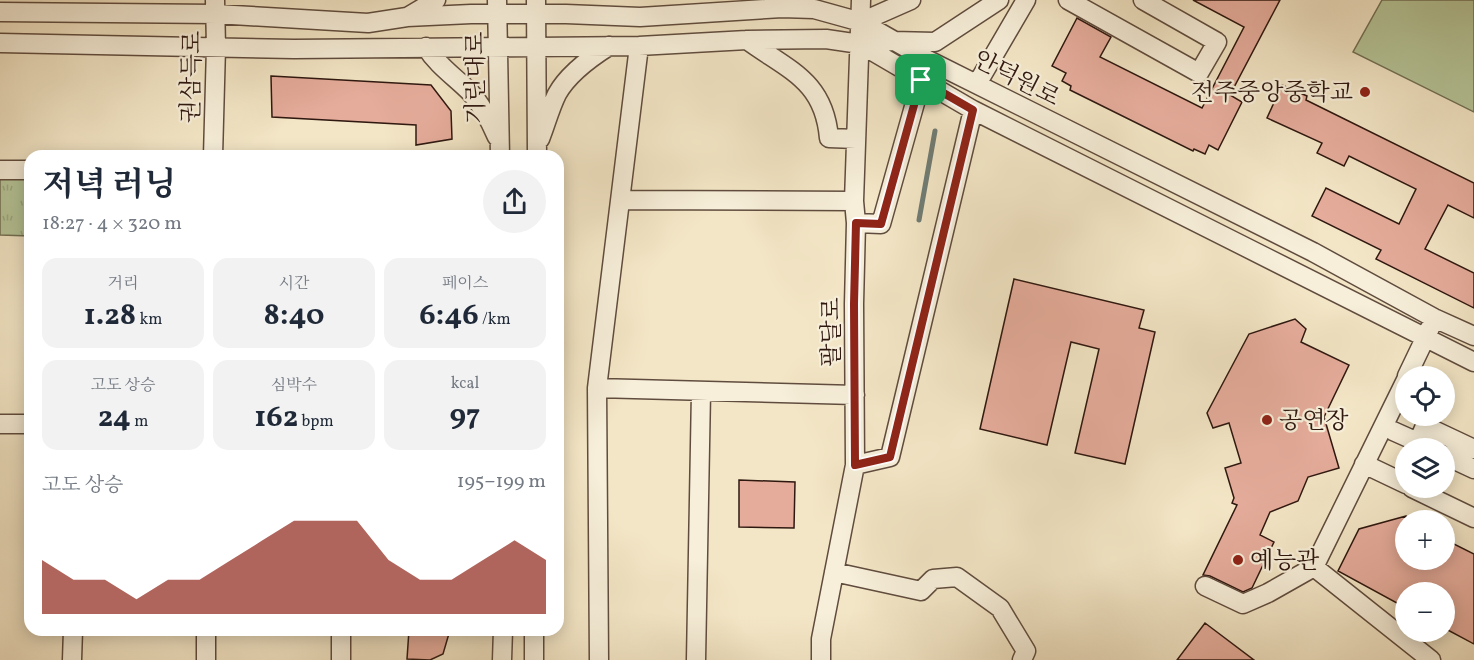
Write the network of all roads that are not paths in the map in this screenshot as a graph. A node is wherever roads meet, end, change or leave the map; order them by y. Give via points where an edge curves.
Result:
1 (436, 0) edge
2 (589, 0) edge
3 (861, 0) edge
4 (911, 0) edge
5 (1026, 0) edge
6 (1143, 0) edge
7 (997, 1) edge
8 (1081, 2) edge
9 (782, 4) edge
10 (216, 7) edge
11 (498, 7) edge
12 (537, 7) edge
13 (639, 9) edge
14 (0, 12) edge
15 (615, 15) junction
16 (407, 17) junction
17 (861, 22) junction
18 (747, 40) junction
19 (893, 41) junction
20 (935, 42) junction
21 (0, 43) edge
22 (860, 44) junction
23 (216, 46) junction
24 (499, 46) junction
25 (536, 46) junction
26 (609, 46) junction
27 (639, 46) junction
28 (426, 47) junction
29 (928, 60) junction
30 (921, 80) junction
31 (977, 84) junction
32 (973, 110) junction
33 (856, 139) junction
34 (213, 150) edge
35 (500, 150) edge
36 (500, 150) edge
37 (537, 150) edge
38 (538, 150) edge
39 (0, 170) edge
40 (24, 170) edge
41 (620, 200) junction
42 (855, 201) junction
43 (856, 223) junction
44 (1434, 318) junction
45 (1474, 336) edge
46 (1426, 339) junction
47 (1474, 362) edge
48 (1412, 366) edge
49 (597, 388) junction
50 (701, 392) junction
51 (855, 395) junction
52 (1395, 401) edge
53 (0, 424) edge
54 (24, 424) edge
55 (1393, 431) dead end
56 (1408, 438) edge
57 (1424, 438) edge
58 (1451, 438) edge
59 (1455, 440) edge
60 (1474, 449) edge
61 (1455, 460) edge
62 (1364, 464) junction
63 (855, 465) junction
64 (1474, 469) edge
65 (1395, 479) edge
66 (1433, 498) edge
67 (1474, 518) edge
68 (1314, 567) junction
69 (834, 572) junction
70 (1205, 586) dead end
71 (73, 636) edge
72 (206, 636) edge
73 (341, 636) edge
74 (503, 636) edge
75 (534, 636) edge
76 (72, 660) edge
77 (206, 660) edge
78 (341, 660) edge
79 (502, 660) edge
80 (534, 660) edge
81 (598, 660) edge
82 (696, 660) edge
83 (821, 660) edge
84 (1022, 660) edge
85 (1431, 660) edge

1 - 16 street
2 - 15 street
3 - 17 street, 팔달로
4 - 17 street
5 - 31 street
6 - 8 street via 1217,42 1199,73 1104,21
7 - 20 street
9 - 13 street, 안덕원로
9 - 17 street, 안덕원로
10 - 14 street, 안덕원로
10 - 16 street, 안덕원로 via 368,23
10 - 23 street, 권삼득로
11 - 12 street, 안덕원로
11 - 16 street, 안덕원로
11 - 24 street, 기린대로
12 - 15 street, 안덕원로
12 - 25 street
13 - 15 street, 안덕원로
17 - 19 street, 안덕원로
17 - 22 street, 팔달로
18 - 22 street via 826,39
18 - 27 street
18 - 33 street via 801,76 819,99 829,138
19 - 20 street
19 - 22 street
19 - 29 street, 안덕원로
20 - 29 street
21 - 23 street
22 - 30 street, 안덕원로
22 - 33 street, 팔달로
23 - 28 street
23 - 34 street, 권삼득로
24 - 25 street
24 - 28 street
24 - 35 street, 기린대로
25 - 26 street
25 - 37 street
26 - 27 street
26 - 38 street via 591,57 557,94
27 - 41 street
28 - 36 street via 475,99 491,124
29 - 30 street
29 - 31 street, 안덕원로
30 - 32 street, 안덕원로
30 - 43 street via 881,224
31 - 44 street, 안덕원로 via 1313,252
32 - 46 street, 안덕원로
32 - 63 street via 890,457
33 - 42 street, 팔달로
39 - 40 street
41 - 42 street
41 - 49 street
42 - 43 street, 팔달로
43 - 51 street, 팔달로
44 - 45 street, 안덕원로
44 - 46 street
46 - 47 street, 안덕원로
46 - 48 street
49 - 50 street
49 - 81 street
50 - 51 street
50 - 82 street
51 - 63 street, 팔달로
52 - 62 street
53 - 54 street
55 - 56 street
57 - 58 street via 1425,426
59 - 60 street
61 - 64 street
62 - 65 street
62 - 68 street
63 - 69 street, 팔달로
66 - 67 street
68 - 70 street via 1243,604
68 - 85 street
69 - 83 street, 팔달로 via 821,639
69 - 84 street via 921,591 933,579 957,577 1000,608 1026,651
71 - 76 street
72 - 77 street
73 - 78 street
74 - 79 street
75 - 80 street

